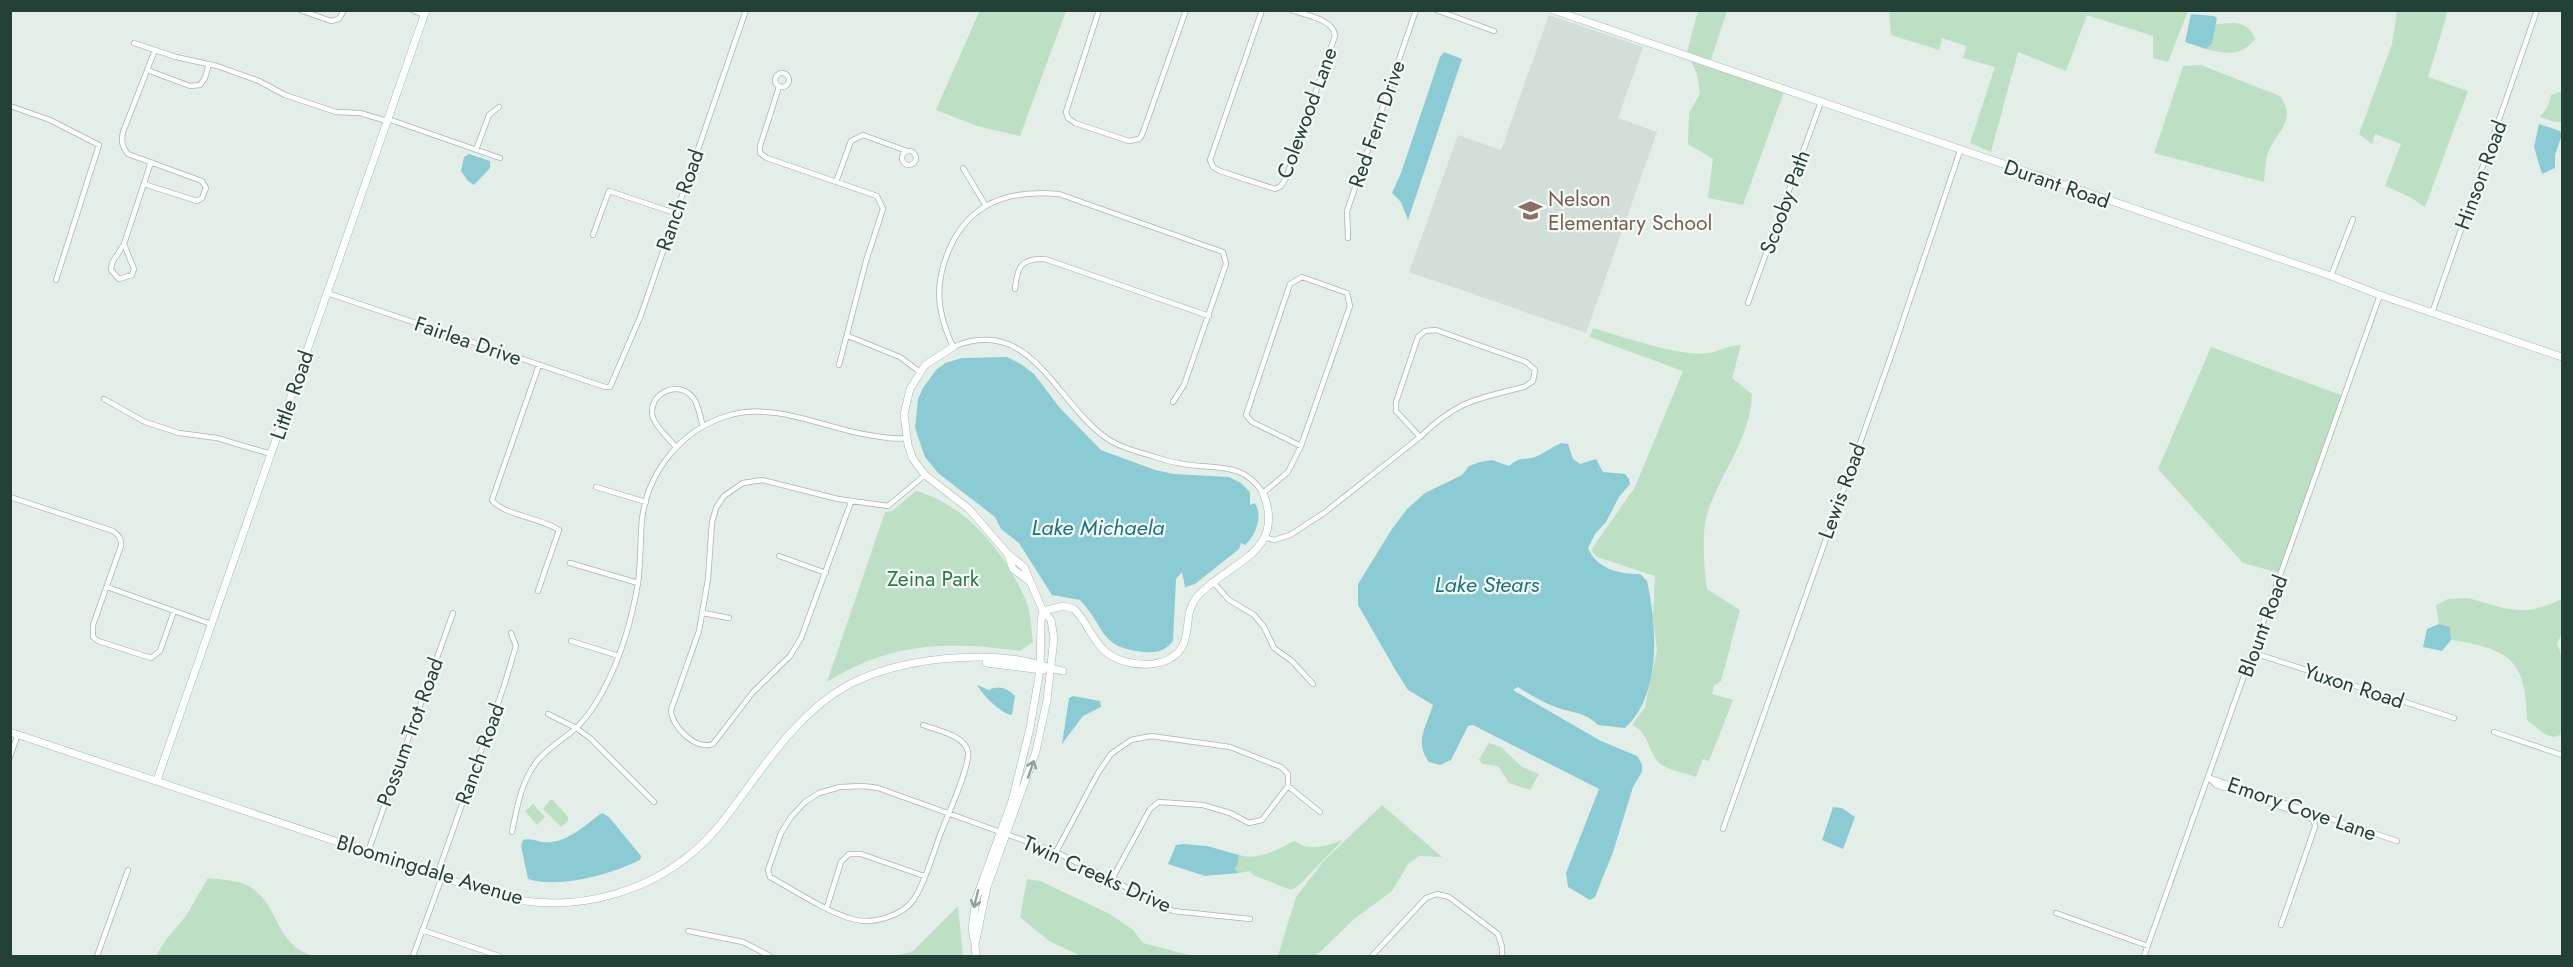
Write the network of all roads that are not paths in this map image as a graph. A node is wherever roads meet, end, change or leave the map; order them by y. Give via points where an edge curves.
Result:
1 (300, 10) edge
2 (344, 10) edge
3 (412, 10) edge
4 (746, 10) edge
5 (1100, 10) edge
6 (1186, 10) edge
7 (1262, 10) edge
8 (1291, 10) edge
9 (1416, 10) edge
10 (1436, 10) edge
11 (1553, 10) edge
12 (2537, 10) edge
13 (425, 13) edge
14 (1494, 31) dead end
15 (134, 43) dead end
16 (155, 50) junction
17 (209, 64) junction
18 (147, 70) junction
19 (779, 87) dead end
20 (1821, 102) junction
21 (10, 106) edge
22 (499, 107) dead end
23 (388, 120) junction
24 (476, 150) junction
25 (907, 151) dead end
26 (1960, 151) junction
27 (500, 158) dead end
28 (151, 162) junction
29 (963, 168) dead end
30 (836, 182) junction
31 (144, 184) junction
32 (986, 206) junction
33 (675, 213) junction
34 (2353, 219) dead end
35 (593, 236) dead end
36 (1348, 238) dead end
37 (124, 244) junction
38 (2331, 276) junction
39 (56, 280) dead end
40 (1015, 289) dead end
41 (327, 293) junction
42 (2380, 295) junction
43 (1748, 303) dead end
44 (2432, 313) junction
45 (1209, 316) junction
46 (848, 336) junction
47 (952, 347) junction
48 (2562, 357) edge
49 (539, 365) junction
50 (839, 365) dead end
51 (920, 372) junction
52 (610, 387) joint
53 (104, 399) dead end
54 (1173, 402) dead end
55 (703, 426) junction
56 (1420, 437) junction
57 (906, 438) junction
58 (676, 447) junction
59 (1300, 447) junction
60 (271, 454) junction
61 (925, 475) junction
62 (596, 487) dead end
63 (1263, 494) junction
64 (10, 497) edge
65 (646, 502) junction
66 (851, 502) junction
67 (1264, 537) junction
68 (779, 556) dead end
69 (570, 563) dead end
70 (826, 573) junction
71 (638, 583) junction
72 (1214, 583) junction
73 (107, 587) junction
74 (538, 591) dead end
75 (174, 611) junction
76 (1044, 611) junction
77 (453, 613) dead end
78 (703, 613) junction
79 (729, 618) dead end
80 (211, 624) junction
81 (512, 633) dead end
82 (571, 641) dead end
83 (2254, 653) junction
84 (619, 656) junction
85 (1040, 667) junction
86 (1052, 669) junction
87 (1063, 671) dead end
88 (1313, 684) dead end
89 (548, 714) dead end
90 (2454, 718) dead end
91 (922, 725) dead end
92 (576, 728) junction
93 (2494, 732) dead end
94 (14, 733) edge
95 (2562, 755) edge
96 (10, 757) edge
97 (2208, 777) junction
98 (157, 780) junction
99 (1288, 786) junction
100 (654, 802) dead end
101 (1320, 812) dead end
102 (948, 814) junction
103 (1723, 829) dead end
104 (512, 832) dead end
105 (1004, 833) junction
106 (2397, 841) dead end
107 (368, 852) junction
108 (1056, 852) junction
109 (128, 870) dead end
110 (439, 876) junction
111 (924, 876) junction
112 (1112, 879) junction
113 (827, 907) junction
114 (2056, 913) dead end
115 (1250, 919) dead end
116 (2281, 925) dead end
117 (422, 930) junction
118 (688, 931) dead end
119 (2148, 946) junction
120 (97, 957) edge
121 (413, 957) edge
122 (500, 957) edge
123 (770, 957) edge
124 (976, 957) edge
125 (1372, 957) edge
126 (1502, 957) edge
127 (2144, 957) edge

1 - 2 street via 331,21 339,19
3 - 13 street
4 - 33 street, Ranch Road
5 - 6 street via 1066,112 1075,123 1129,141 1142,135
7 - 8 street, Colewood Lane via 1210,160 1220,171 1275,189 1286,178 1335,36 1329,24
9 - 36 street, Red Fern Drive via 1347,211
10 - 14 street
11 - 20 street, Durant Road
12 - 44 street, Hinson Road
13 - 23 street, Little Road
15 - 16 street
16 - 17 street
16 - 18 street
17 - 18 street via 200,85 190,86
17 - 23 street via 336,112
18 - 28 street via 122,142 128,154
19 - 30 street via 760,153
20 - 26 street, Durant Road
20 - 43 street, Scooby Path
21 - 39 street via 50,120 99,146
22 - 24 street via 489,115
23 - 24 street
23 - 41 street, Little Road
24 - 27 street
25 - 30 street via 863,135 856,137 850,141
26 - 38 street, Durant Road
26 - 103 street, Lewis Road
28 - 31 street
28 - 31 street via 201,181 207,188 197,201
29 - 32 street
30 - 46 street via 877,196 883,209
31 - 37 street
32 - 45 street via 1017,195 1059,194 1222,252 1226,264
32 - 47 street via 956,238 940,282 941,314
33 - 35 street via 609,191
33 - 52 street, Ranch Road via 641,315
34 - 38 street
37 - 37 street via 112,263 111,270 119,279 132,275 134,269
38 - 42 street, Durant Road
40 - 45 street via 1017,272 1023,263 1045,259
41 - 49 street, Fairlea Drive
41 - 60 street, Little Road
42 - 44 street, Durant Road
42 - 83 street, Blount Road
44 - 48 street, Durant Road
45 - 54 street via 1184,385
46 - 50 street
46 - 51 street via 900,357
47 - 51 street
47 - 63 street via 986,341 1017,348 1040,365 1073,406 1111,441 1173,462 1238,470
49 - 52 street, Fairlea Drive
49 - 74 street via 492,500 500,507 559,530
51 - 57 street via 906,401
53 - 60 street via 145,422
55 - 57 street via 741,413 770,412 855,433
55 - 58 street
55 - 58 street via 689,394 681,389 662,392 652,415
56 - 56 street via 1396,411 1396,402 1418,337 1425,331 1436,330 1526,362 1535,370 1533,381 1524,387 1457,406
56 - 67 street via 1315,519 1290,535 1274,540
57 - 61 street
58 - 65 street via 656,474
59 - 59 street via 1350,306 1347,293 1302,277 1290,284 1246,415
59 - 63 street via 1288,472
60 - 80 street, Little Road
61 - 66 street via 891,505
61 - 76 street via 969,509 1022,565
62 - 65 street
63 - 67 street via 1268,514
64 - 73 street via 118,535 121,546
65 - 71 street
66 - 70 street
66 - 78 street via 762,480 730,491 713,515
67 - 72 street via 1254,552
68 - 70 street
69 - 71 street
70 - 78 street via 809,622 794,650 753,692 716,741 706,746 676,726 671,714
71 - 84 street
72 - 76 street via 1192,605 1180,651 1159,664 1112,657 1071,607
72 - 88 street via 1229,600 1254,615 1274,648
73 - 75 street
73 - 75 street via 92,632 98,641 109,645 144,657 155,656
75 - 80 street
76 - 85 street
76 - 86 street via 1053,626
77 - 107 street, Possum Trot Road
78 - 79 street
80 - 98 street, Little Road
81 - 110 street, Ranch Road via 516,646 504,686
82 - 84 street
83 - 90 street, Yuxon Road
83 - 97 street, Blount Road
84 - 92 street via 597,701
85 - 86 street, Bloomingdale Avenue
85 - 105 street
85 - 110 street, Bloomingdale Avenue via 956,658 882,670 850,684 790,733 704,843 669,870 633,888 584,901 542,903 499,896
86 - 87 street, Bloomingdale Avenue
105 -> 86 street via 1035,756
89 - 92 street
91 - 102 street, Twin Creeks Drive via 960,740 968,751
92 - 100 street
92 - 104 street via 553,745 527,777
93 - 95 street
94 - 96 street
94 - 98 street, Bloomingdale Avenue
97 - 106 street, Emory Cove Lane
97 - 116 street via 2216,784 2314,821
97 - 119 street, Blount Road
98 - 107 street, Bloomingdale Avenue
99 - 101 street
99 - 108 street via 1288,774 1281,767 1230,747 1151,736 1131,740 1111,754 1098,773
99 - 112 street via 1262,820 1249,822 1203,805 1159,802 1150,808
102 - 105 street, Twin Creeks Drive
102 - 111 street, Twin Creeks Drive
102 - 113 street, Twin Creeks Drive via 863,786 840,787 806,802 790,817 781,833 768,870 771,877
105 - 108 street, Twin Creeks Drive
105 - 124 street via 987,887 975,944
107 - 110 street, Bloomingdale Avenue
108 - 112 street, Twin Creeks Drive
109 - 120 street
110 - 117 street, Ranch Road
111 - 113 street, Twin Creeks Drive via 914,900 896,914 872,921 853,920
111 - 113 street via 861,854 849,854 841,862
112 - 115 street, Twin Creeks Drive via 1173,911
114 - 119 street
117 - 121 street, Ranch Road
117 - 122 street
118 - 123 street via 743,942
119 - 127 street, Blount Road
125 - 126 street via 1426,898 1437,894 1449,897 1498,934

